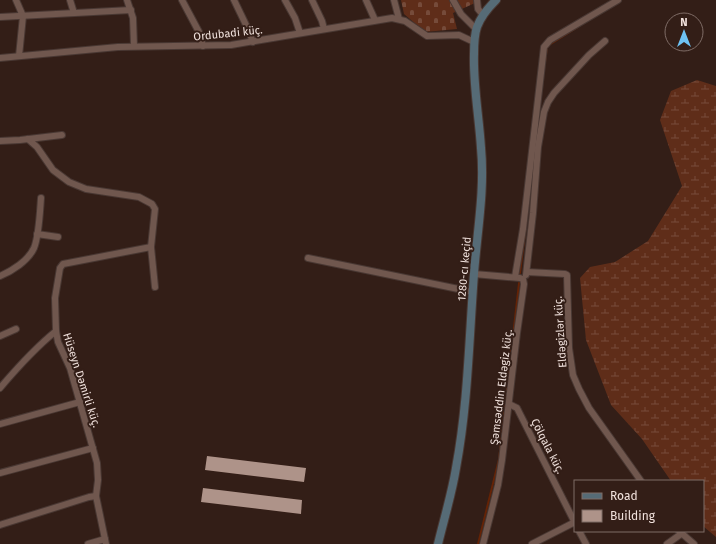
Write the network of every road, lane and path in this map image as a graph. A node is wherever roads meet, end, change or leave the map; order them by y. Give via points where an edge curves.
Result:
1 (16, 0) edge
2 (70, 0) edge
3 (127, 0) edge
4 (182, 0) edge
5 (234, 0) edge
6 (285, 0) edge
7 (312, 0) edge
8 (366, 0) edge
9 (394, 0) edge
10 (453, 0) edge
11 (476, 0) edge
12 (496, 0) edge
13 (618, 0) edge
14 (131, 10) junction
15 (74, 13) junction
16 (483, 15) junction
17 (23, 16) junction
18 (0, 17) edge
19 (399, 19) junction
20 (375, 20) junction
21 (324, 29) junction
22 (476, 29) junction
23 (300, 33) junction
24 (605, 41) dead end
25 (253, 42) junction
26 (474, 42) junction
27 (134, 46) junction
28 (203, 46) junction
29 (19, 56) junction
30 (0, 58) edge
31 (62, 135) dead end
32 (28, 139) junction
33 (0, 141) edge
34 (41, 198) dead end
35 (37, 234) junction
36 (58, 237) dead end
37 (152, 247) junction
38 (308, 258) dead end
39 (527, 272) junction
40 (474, 274) junction
41 (0, 276) edge
42 (515, 277) junction
43 (523, 280) junction
44 (155, 287) dead end
45 (473, 292) junction
46 (16, 329) dead end
47 (56, 331) junction
48 (0, 336) edge
49 (0, 388) edge
50 (80, 402) junction
51 (508, 404) junction
52 (0, 424) edge
53 (93, 448) junction
54 (0, 473) edge
55 (640, 480) edge
56 (96, 496) junction
57 (574, 521) edge
58 (574, 523) edge
59 (0, 525) edge
60 (580, 532) edge
61 (680, 532) edge
62 (105, 541) edge
63 (88, 544) edge
64 (438, 544) edge
65 (482, 544) edge
66 (532, 544) edge
67 (586, 544) edge
68 (667, 544) edge
69 (694, 544) edge

1 - 17 street
2 - 15 street
3 - 14 street
4 - 28 street via 199,32
5 - 25 street
6 - 23 street
7 - 21 street
8 - 20 street
9 - 19 street
10 - 22 street via 460,14
11 - 16 street
12 - 16 street, 1280-cı keçid
13 - 42 street via 550,40 544,47
14 - 15 street
14 - 27 street
15 - 17 street
16 - 22 street, 1280-cı keçid
17 - 18 street
17 - 29 street
19 - 20 street, Ordubadi küç.
19 - 26 street via 427,36 459,35
20 - 21 street, Ordubadi küç.
21 - 23 street, Ordubadi küç.
22 - 26 street, 1280-cı keçid
23 - 25 street, Ordubadi küç.
24 - 39 street via 554,94 544,112 538,147
25 - 28 street, Ordubadi küç.
26 - 40 street, 1280-cı keçid via 474,80 482,166
27 - 28 street, Ordubadi küç.
27 - 29 street, Ordubadi küç.
29 - 30 street, Ordubadi küç.
31 - 32 street
32 - 33 street
32 - 37 street via 53,170 69,182 86,189 139,197 152,204 155,209
34 - 35 street
35 - 36 street
35 - 41 street via 30,254
37 - 44 street
37 - 47 street, Hüseyn Dəmirli küç. via 63,264 60,268 55,298
38 - 45 street
39 - 43 street
39 - 55 street, Eldəgizlər küç. via 567,275 569,348 573,375 589,408
40 - 42 street
40 - 45 street, 1280-cı keçid
42 - 43 street
43 - 51 street, Şəmsəddin Eldəgiz küç. via 524,290
45 - 64 street, 1280-cı keçid via 460,440
46 - 48 street
47 - 49 street via 23,361
47 - 50 street, Hüseyn Dəmirli küç.
50 - 52 street
50 - 53 street, Hüseyn Dəmirli küç.
51 - 57 street, Çölqala küç. via 517,408
51 - 65 street, Şəmsəddin Eldəgiz küç. via 500,475
53 - 54 street
53 - 56 street, Hüseyn Dəmirli küç. via 97,463
56 - 59 street
56 - 62 street, Hüseyn Dəmirli küç.
58 - 66 street
60 - 67 street
61 - 68 street
61 - 69 street
62 - 63 street

